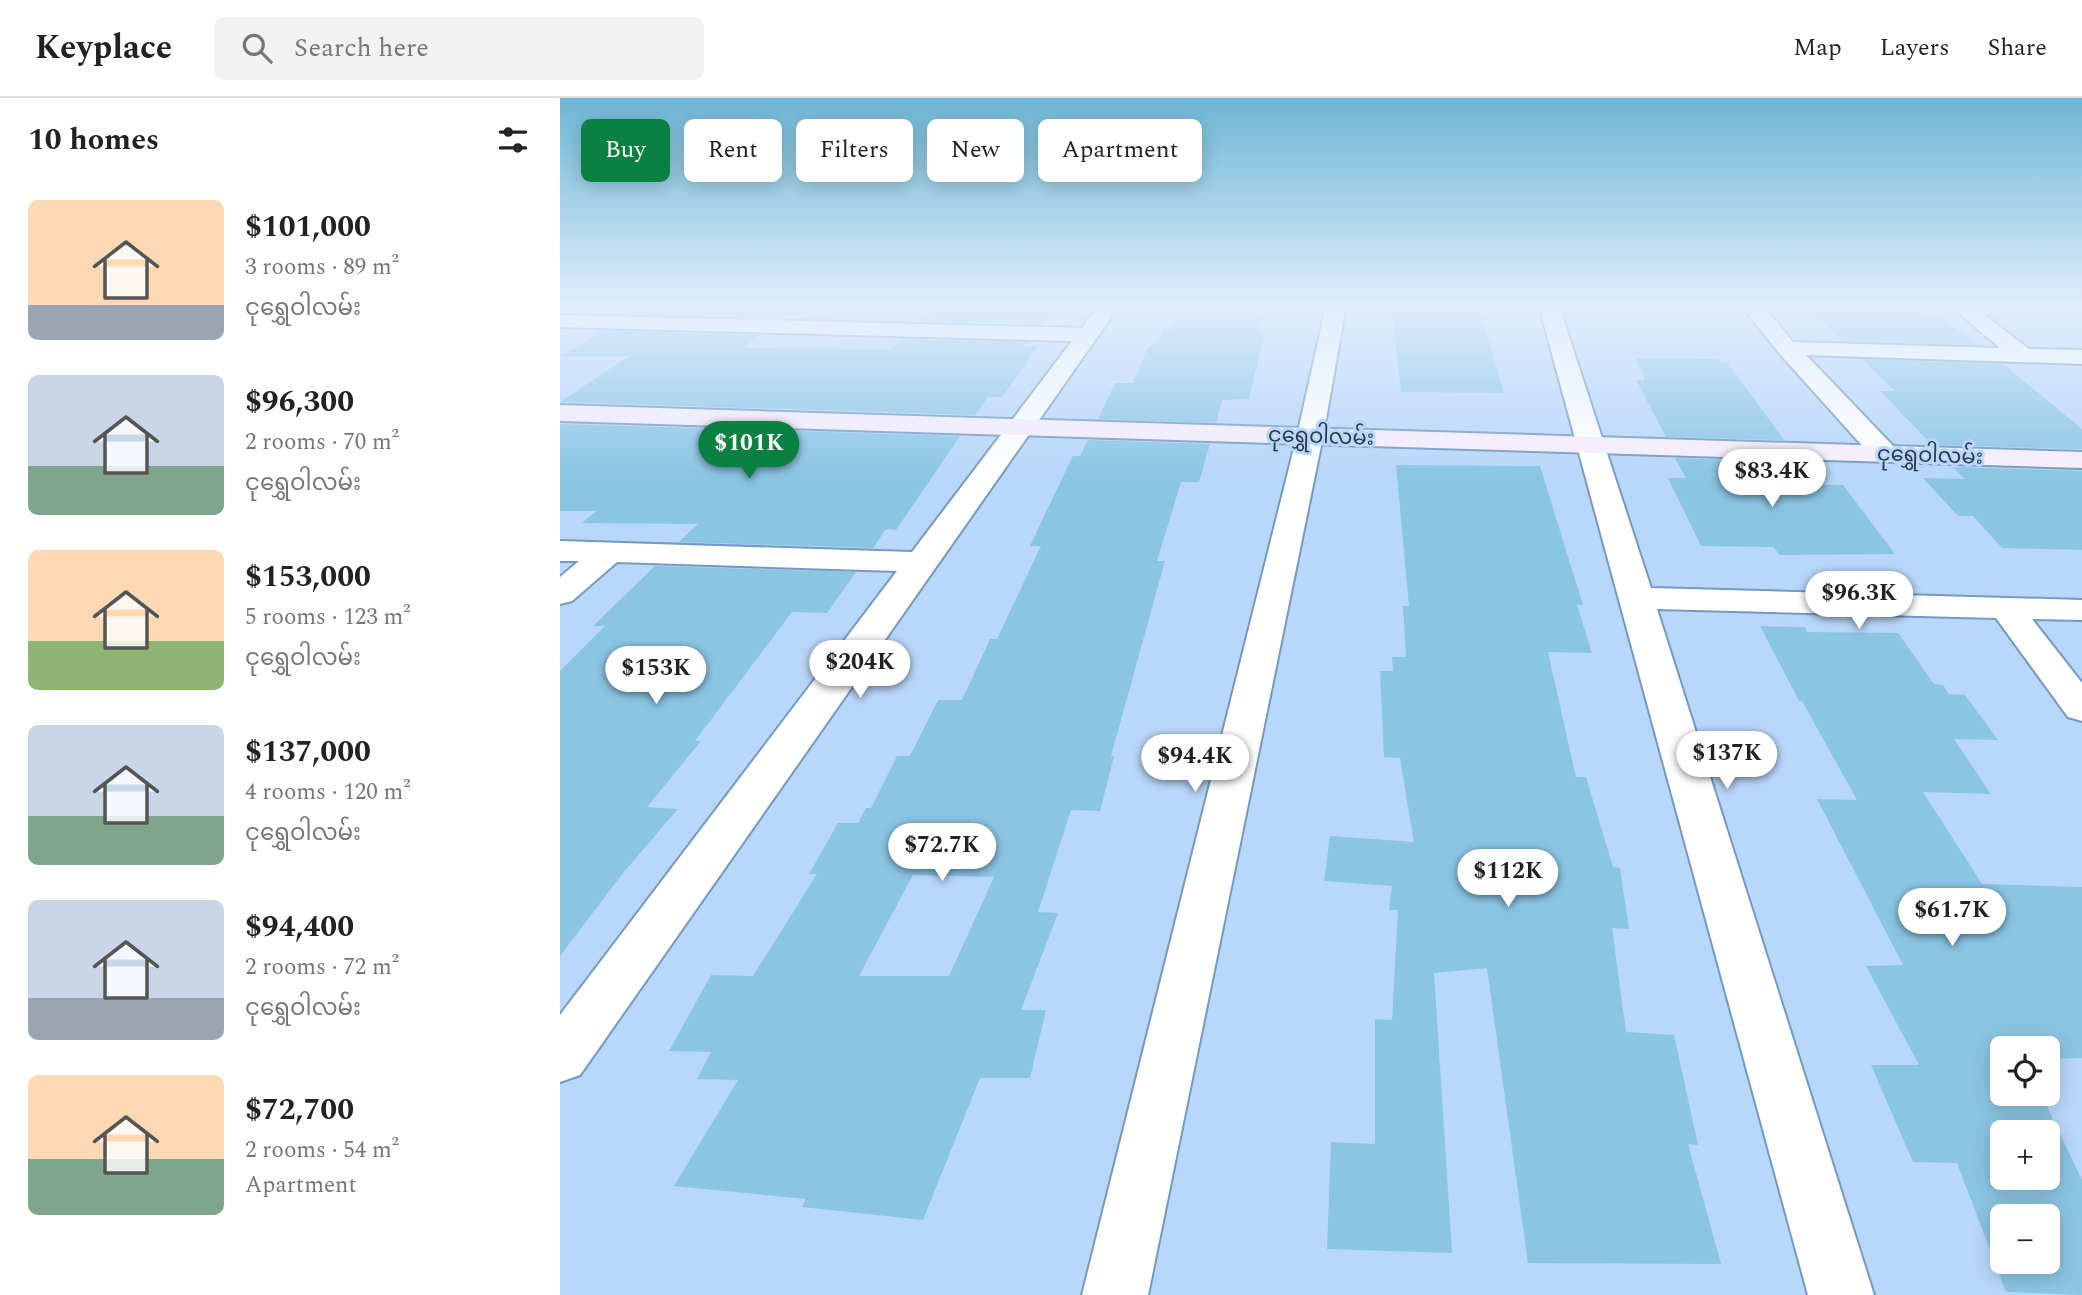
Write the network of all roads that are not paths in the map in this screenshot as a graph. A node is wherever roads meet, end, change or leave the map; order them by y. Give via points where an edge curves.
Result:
1 (1070, 362) edge
2 (1325, 362) edge
3 (1566, 362) edge
4 (1800, 362) edge
5 (560, 413) edge
6 (1023, 427) junction
7 (1310, 436) junction
8 (1592, 445) junction
9 (1885, 454) junction
10 (2082, 460) edge
11 (560, 551) edge
12 (610, 552) junction
13 (925, 562) junction
14 (560, 594) edge
15 (1637, 598) junction
16 (2006, 608) junction
17 (2082, 610) edge
18 (2082, 709) edge
19 (560, 1058) edge
20 (1115, 1295) edge
21 (1841, 1295) edge

1 - 6 street
2 - 7 street
3 - 8 street
4 - 9 street
5 - 6 street, ငုရွှေဝါလမ်း
6 - 7 street, ငုရွှေဝါလမ်း
6 - 13 street
7 - 8 street, ငုရွှေဝါလမ်း
7 - 20 street
8 - 9 street, ငုရွှေဝါလမ်း
8 - 15 street
9 - 10 street, ငုရွှေဝါလမ်း
11 - 12 street
12 - 13 street
12 - 14 street
13 - 19 street
15 - 16 street
15 - 21 street
16 - 17 street
16 - 18 street

